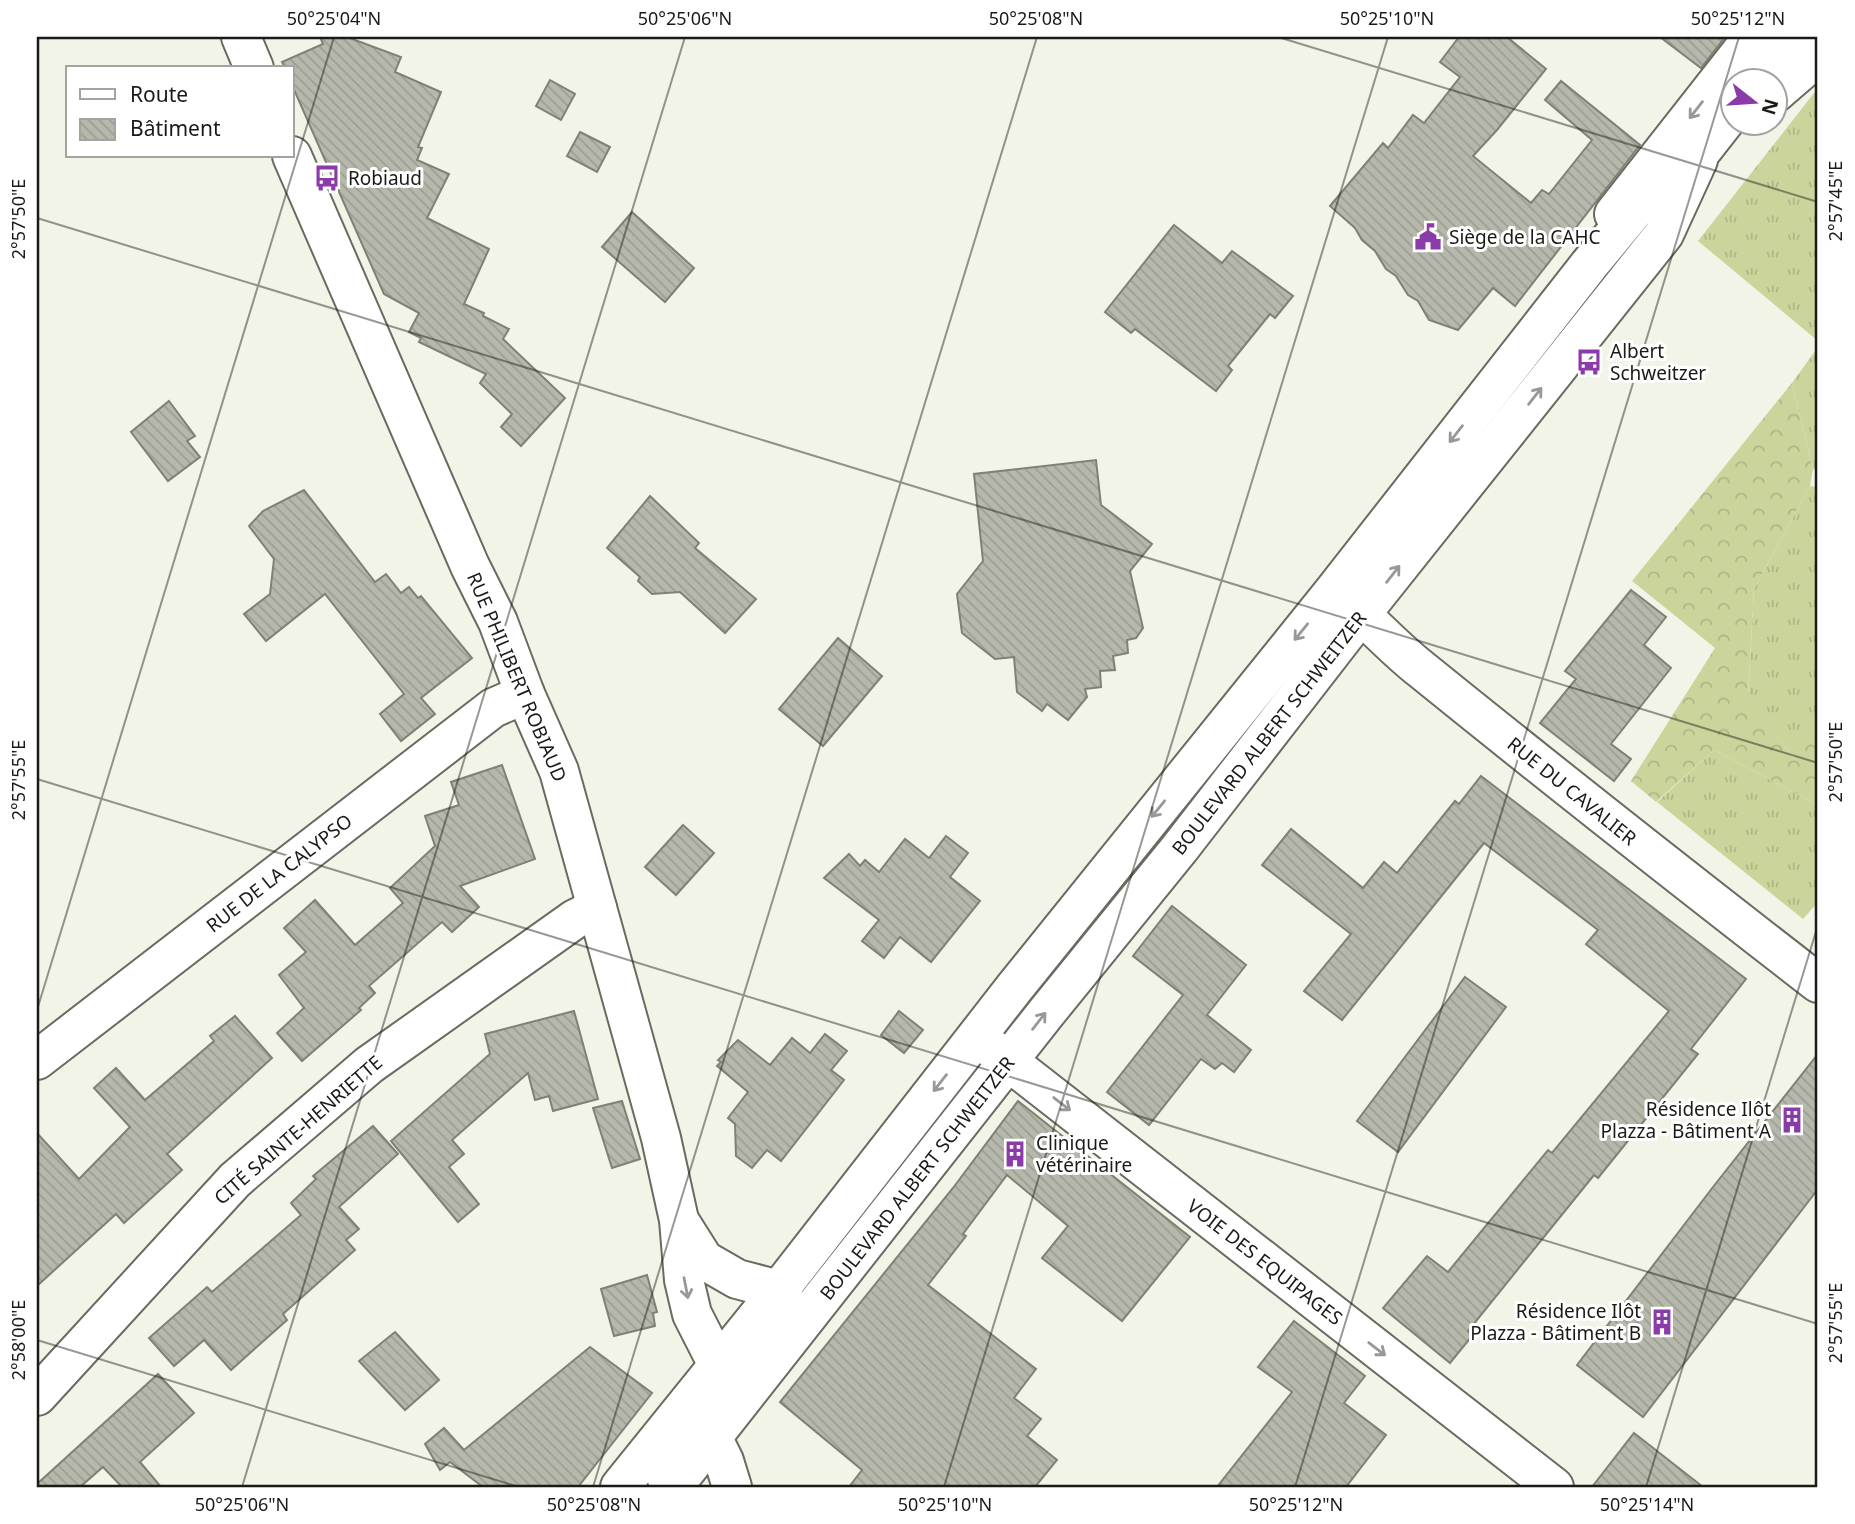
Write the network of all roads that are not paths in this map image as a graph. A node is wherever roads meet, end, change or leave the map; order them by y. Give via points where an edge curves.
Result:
1 (240, 37) edge
2 (1753, 37) edge
3 (1793, 37) edge
4 (1818, 56) edge
5 (253, 66) edge
6 (1769, 66) edge
7 (1788, 82) edge
8 (1718, 130) edge
9 (1719, 136) edge
10 (1703, 149) junction
11 (293, 158) edge
12 (1590, 265) junction
13 (1348, 602) junction
14 (525, 694) junction
15 (597, 908) junction
16 (1818, 983) edge
17 (976, 1037) junction
18 (37, 1060) edge
19 (1008, 1062) junction
20 (679, 1220) junction
21 (794, 1301) junction
22 (730, 1367) junction
23 (37, 1396) edge
24 (712, 1438) junction
25 (620, 1487) edge
26 (671, 1487) edge
27 (732, 1487) edge
28 (1554, 1487) edge

1 - 5 street
2 -> 12 street, BOULEVARD ALBERT SCHWEITZER via 1590,245
3 - 6 street
4 - 7 street
8 - 10 street, BOULEVARD ALBERT SCHWEITZER
9 - 10 street, BOULEVARD ALBERT SCHWEITZER
10 - 12 street, BOULEVARD ALBERT SCHWEITZER via 1637,207
13 -> 10 street, BOULEVARD ALBERT SCHWEITZER via 1664,234
11 - 14 street, RUE PHILIBERT ROBIAUD via 498,622
12 -> 13 street, BOULEVARD ALBERT SCHWEITZER
13 - 16 street, RUE DU CAVALIER via 1400,653
13 -> 17 street, BOULEVARD ALBERT SCHWEITZER
19 -> 13 street, BOULEVARD ALBERT SCHWEITZER via 1188,838
14 - 15 street, RUE PHILIBERT ROBIAUD via 559,771
14 - 18 street, RUE DE LA CALYPSO via 493,708
15 - 20 street, RUE PHILIBERT ROBIAUD via 662,1138
15 - 23 street, CITÉ SAINTE-HENRIETTE via 369,1065 234,1180
17 - 19 street, VOIE DES EQUIPAGES
17 -> 21 street, BOULEVARD ALBERT SCHWEITZER
19 - 21 street, BOULEVARD ALBERT SCHWEITZER
19 -> 28 street, VOIE DES EQUIPAGES
20 - 21 street, RUE PHILIBERT ROBIAUD via 704,1260 737,1279
20 -> 22 street, RUE PHILIBERT ROBIAUD via 692,1314
21 - 22 street, BOULEVARD ALBERT SCHWEITZER
21 - 24 street, BOULEVARD ALBERT SCHWEITZER
22 - 24 street via 702,1417
22 - 25 street, BOULEVARD ALBERT SCHWEITZER
22 - 26 street via 662,1460
24 - 26 street, BOULEVARD ALBERT SCHWEITZER
24 - 27 street

